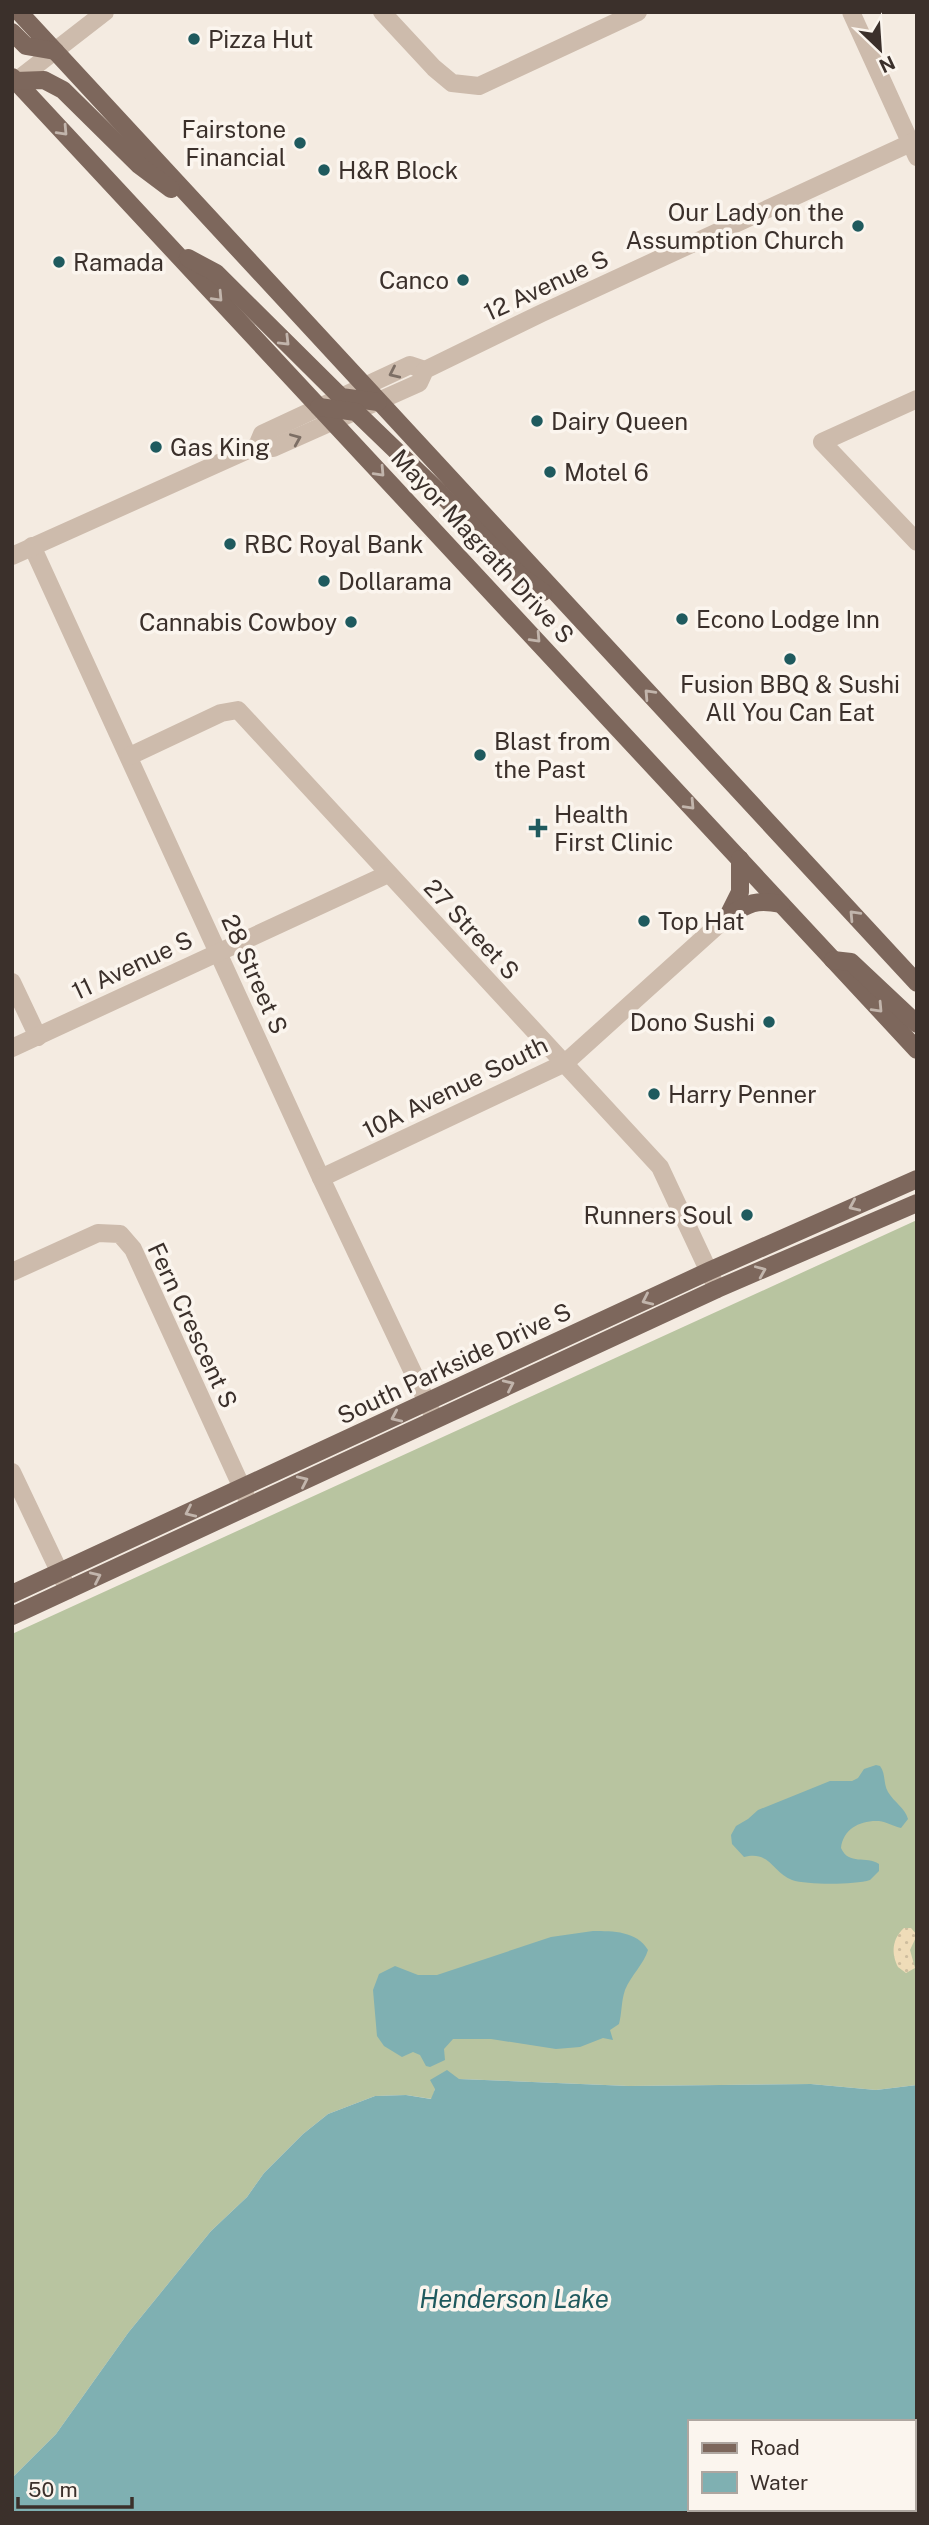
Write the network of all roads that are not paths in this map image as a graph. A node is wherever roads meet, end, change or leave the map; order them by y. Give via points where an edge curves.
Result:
1 (19, 12) edge
2 (105, 12) edge
3 (382, 12) edge
4 (638, 12) edge
5 (851, 12) edge
6 (12, 32) edge
7 (55, 51) junction
8 (14, 79) edge
9 (915, 147) edge
10 (208, 218) junction
11 (176, 252) junction
12 (425, 370) junction
13 (363, 387) junction
14 (341, 397) junction
15 (917, 399) edge
16 (378, 402) junction
17 (319, 407) junction
18 (356, 412) junction
19 (333, 422) junction
20 (257, 446) junction
21 (917, 542) edge
22 (33, 546) junction
23 (12, 556) edge
24 (575, 614) junction
25 (130, 755) junction
26 (740, 859) junction
27 (388, 874) junction
28 (781, 904) junction
29 (728, 916) junction
30 (218, 952) junction
31 (833, 960) junction
32 (12, 982) edge
33 (917, 983) edge
34 (917, 1024) edge
35 (38, 1037) junction
36 (12, 1048) edge
37 (917, 1050) edge
38 (565, 1063) junction
39 (321, 1178) junction
40 (917, 1179) edge
41 (917, 1203) edge
42 (709, 1271) junction
43 (12, 1272) edge
44 (717, 1289) junction
45 (427, 1403) junction
46 (435, 1419) junction
47 (12, 1472) edge
48 (242, 1487) junction
49 (250, 1505) junction
50 (60, 1573) junction
51 (68, 1590) junction
52 (12, 1594) edge
53 (12, 1616) edge

1 - 7 main road, Mayor Magrath Drive S
2 - 7 street
3 - 4 street via 452,83 479,86
5 - 9 street
6 - 7 main road via 26,46
7 - 8 street
7 - 10 main road, Mayor Magrath Drive S
8 - 10 main road via 44,80 63,90 139,165
8 -> 11 main road, Mayor Magrath Drive S
9 - 12 street, 12 Avenue S
10 - 13 main road, Mayor Magrath Drive S
11 -> 14 main road via 216,272
11 -> 17 main road, Mayor Magrath Drive S
12 -> 13 street, 12 Avenue S via 410,365
12 - 16 street, 12 Avenue S via 419,383
13 - 14 street, 12 Avenue S
13 - 16 main road, Mayor Magrath Drive S
14 - 16 main road
14 - 17 street, 12 Avenue S
15 - 21 street via 822,442
16 - 18 street, 12 Avenue S
16 - 24 main road, Mayor Magrath Drive S
17 - 18 main road
17 - 19 main road, Mayor Magrath Drive S
17 - 20 street, 12 Avenue S via 262,434
18 - 19 street, 12 Avenue S
18 - 24 main road via 522,577
20 -> 19 street, 12 Avenue S via 273,448
19 -> 26 main road, Mayor Magrath Drive S
20 - 22 street, 12 Avenue S
22 - 23 street, 12 Avenue S
22 - 25 street, 28 Street S
33 -> 24 main road, Mayor Magrath Drive S
25 - 27 street, 27 Street S via 221,713 238,710
25 - 30 street, 28 Street S
26 - 28 main road, Mayor Magrath Drive S
26 - 29 main road via 740,892
27 - 30 street, 11 Avenue S
27 - 38 street, 27 Street S
28 - 29 main road via 749,903
28 - 31 main road, Mayor Magrath Drive S
29 - 38 street, 10A Avenue South
30 - 35 street, 11 Avenue S
30 - 39 street, 28 Street S
31 - 34 main road via 851,962
31 -> 37 main road, Mayor Magrath Drive S
32 - 35 street
35 - 36 street, 11 Avenue S
38 - 39 street, 10A Avenue South
38 - 42 street, 27 Street S via 660,1167
39 - 45 street, 28 Street S
40 -> 42 main road, South Parkside Drive S
44 -> 41 main road, South Parkside Drive S
42 - 44 street, 27 Street S
42 -> 45 main road, South Parkside Drive S
43 - 48 street, Fern Crescent S via 98,1233 120,1234 133,1249
46 -> 44 main road, South Parkside Drive S
45 - 46 street, 28 Street S
45 -> 48 main road, South Parkside Drive S
49 -> 46 main road, South Parkside Drive S
47 - 50 street
48 - 49 street, Fern Crescent S
48 -> 50 main road, South Parkside Drive S
51 -> 49 main road, South Parkside Drive S
50 - 51 street
50 - 52 main road, South Parkside Drive S
51 - 53 main road, South Parkside Drive S

